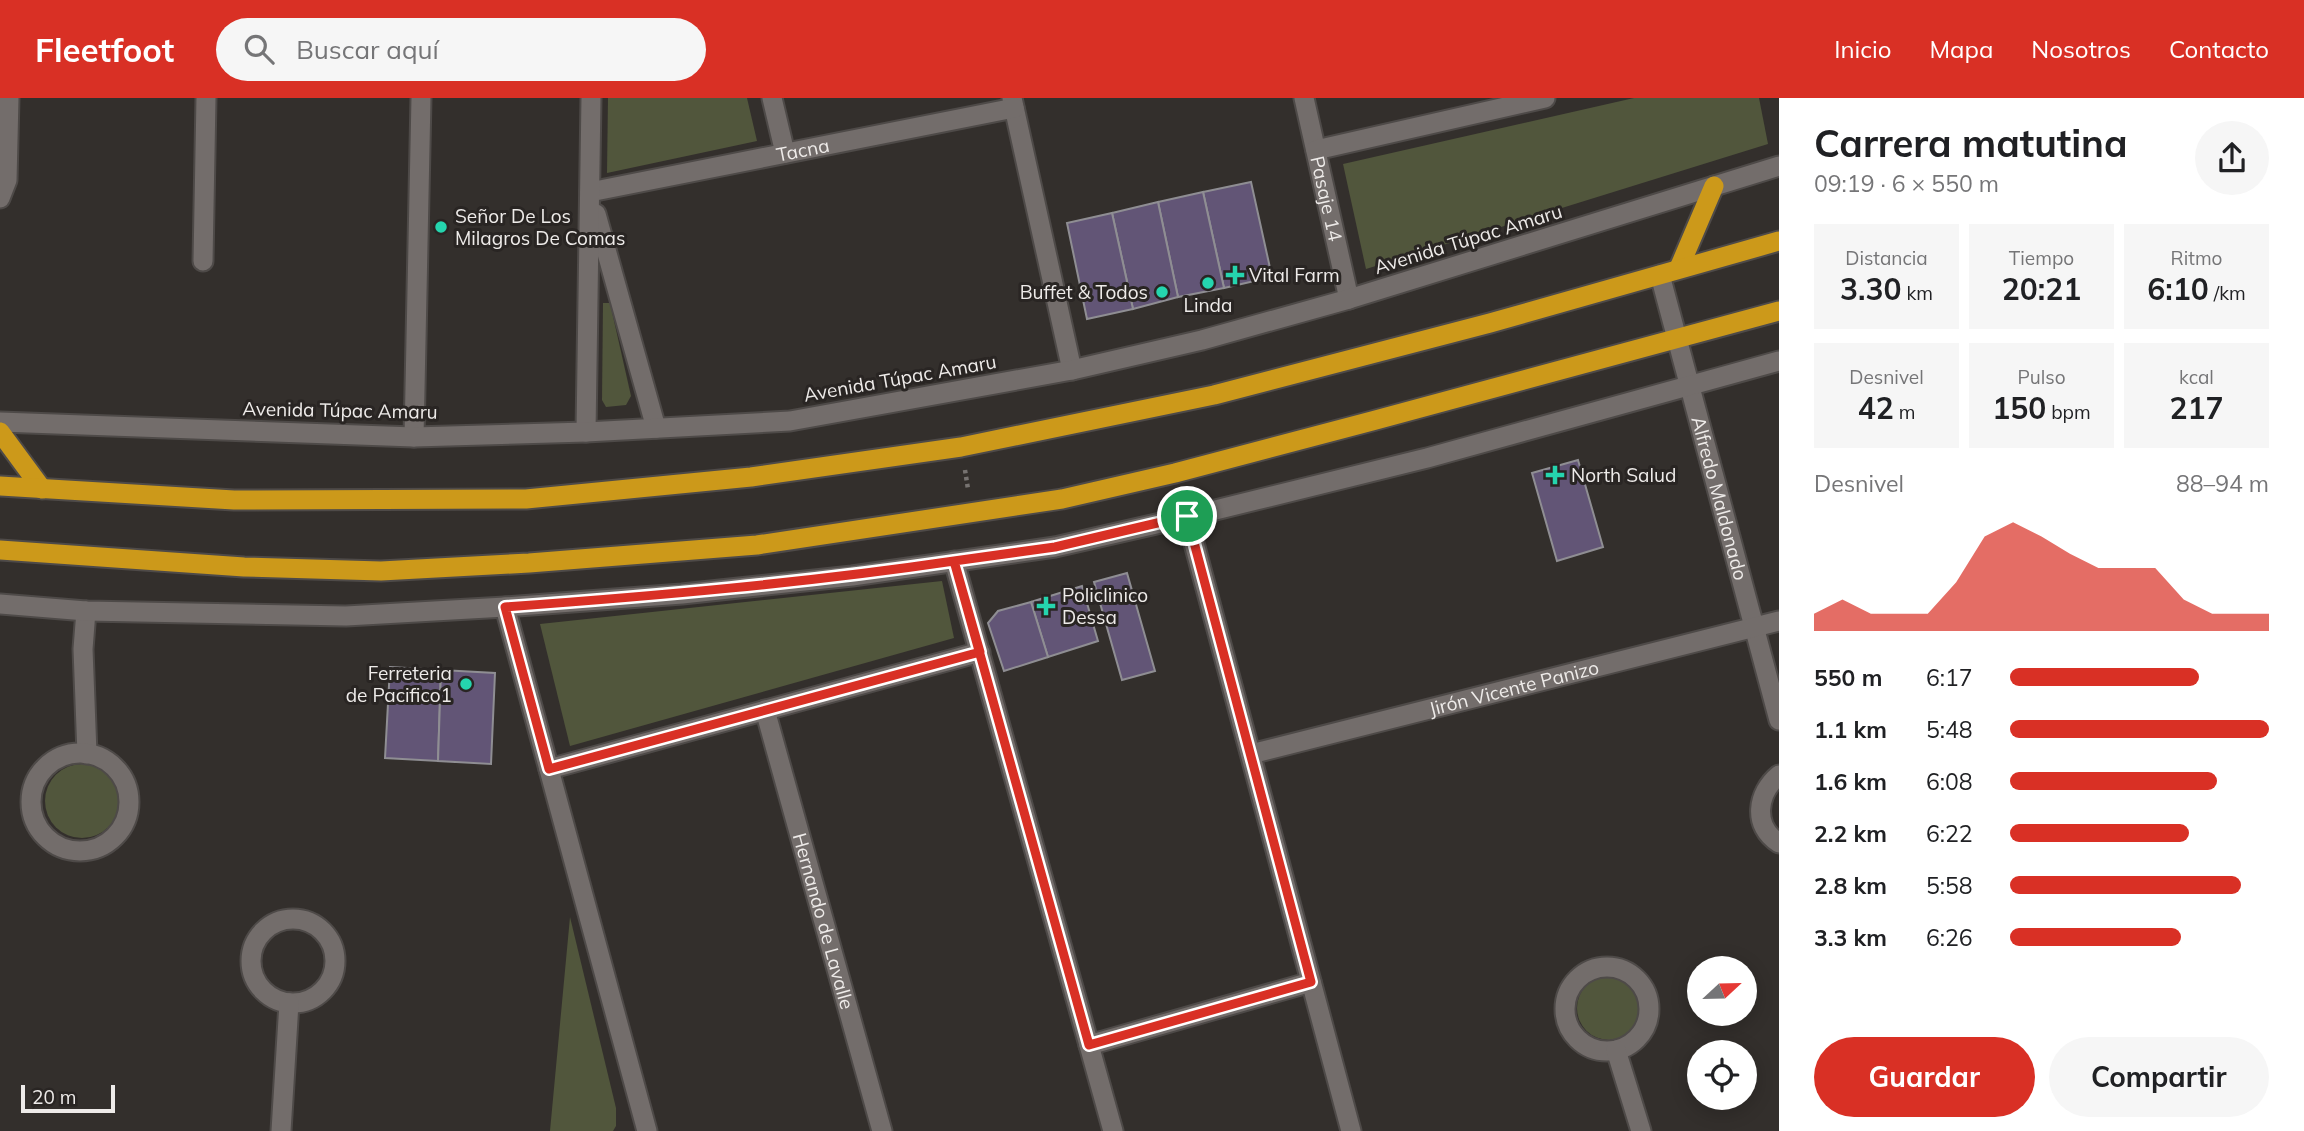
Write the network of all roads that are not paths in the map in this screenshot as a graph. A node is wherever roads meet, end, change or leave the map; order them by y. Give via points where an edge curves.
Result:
1 (9, 98) edge
2 (206, 98) edge
3 (421, 98) edge
4 (591, 98) edge
5 (772, 98) edge
6 (1304, 98) edge
7 (1545, 98) edge
8 (1013, 103) edge
9 (1316, 150) junction
10 (785, 153) junction
11 (1779, 166) edge
12 (1714, 186) junction
13 (590, 192) junction
14 (0, 198) edge
15 (1779, 241) edge
16 (203, 261) dead end
17 (1670, 272) junction
18 (1349, 299) junction
19 (1779, 311) edge
20 (1676, 340) junction
21 (1779, 361) edge
22 (1072, 370) junction
23 (1689, 386) junction
24 (0, 422) edge
25 (656, 428) junction
26 (0, 432) edge
27 (586, 432) junction
28 (414, 437) junction
29 (0, 486) edge
30 (42, 489) junction
31 (1187, 516) junction
32 (0, 551) edge
33 (954, 561) junction
34 (0, 604) edge
35 (505, 607) junction
36 (86, 611) junction
37 (1779, 621) edge
38 (1754, 628) junction
39 (980, 652) junction
40 (765, 710) junction
41 (1779, 720) edge
42 (87, 754) junction
43 (1251, 754) junction
44 (549, 769) junction
45 (1779, 775) edge
46 (1779, 843) edge
47 (1311, 982) junction
48 (289, 1003) junction
49 (1089, 1045) junction
50 (1616, 1051) junction
51 (281, 1131) edge
52 (647, 1131) edge
53 (882, 1131) edge
54 (1113, 1131) edge
55 (1351, 1131) edge
56 (1641, 1131) edge

1 - 14 street via 7,180
2 - 16 street
3 - 28 street
4 - 13 street
5 - 10 street
6 - 9 street, Pasaje 14
7 - 9 street
8 - 10 street, Tacna
8 - 22 street
9 - 18 street, Pasaje 14
10 - 13 street, Tacna
11 - 12 street, Avenida Túpac Amaru
12 - 17 highway
12 - 18 street, Avenida Túpac Amaru
13 - 25 street
13 - 27 street
15 - 17 highway
17 - 20 street, Alfredo Maldonado
17 - 30 highway via 1214,394 961,447 751,477 526,499 234,500
18 - 22 street, Avenida Túpac Amaru
19 - 20 highway
20 - 23 street, Alfredo Maldonado
20 - 32 highway via 1062,499 757,545 381,571
21 - 23 street
22 - 25 street, Avenida Túpac Amaru via 790,421
23 - 31 street via 1427,458
23 - 38 street, Alfredo Maldonado
24 - 28 street, Avenida Túpac Amaru
25 - 27 street, Avenida Túpac Amaru
26 - 30 highway
27 - 28 street, Avenida Túpac Amaru
29 - 30 highway
31 - 33 street via 1055,547
31 - 43 street
33 - 35 street via 708,591
33 - 39 street
34 - 36 street
35 - 36 street via 346,616
35 - 44 street
36 - 42 street
37 - 38 street, Jirón Vicente Panizo
38 - 41 street, Alfredo Maldonado
38 - 43 street, Jirón Vicente Panizo
39 - 40 street
39 - 49 street
40 - 44 street
40 - 53 street, Hernando de Lavalle
42 - 42 street via 103,759 125,784 127,818 106,844 91,850 60,848 47,839 32,813 35,783 55,760
43 - 47 street
44 - 52 street
45 - 46 street via 1763,793 1760,806 1765,830
47 - 49 street
47 - 55 street
48 - 48 street via 265,993 257,982 252,957 254,944 271,925 300,919 324,933 335,960 333,974 316,997
48 - 51 street
49 - 54 street
50 - 50 street via 1590,1048 1579,1041 1566,1018 1568,992 1575,981 1599,967 1627,972 1638,981 1649,1008 1640,1035
50 - 56 street

